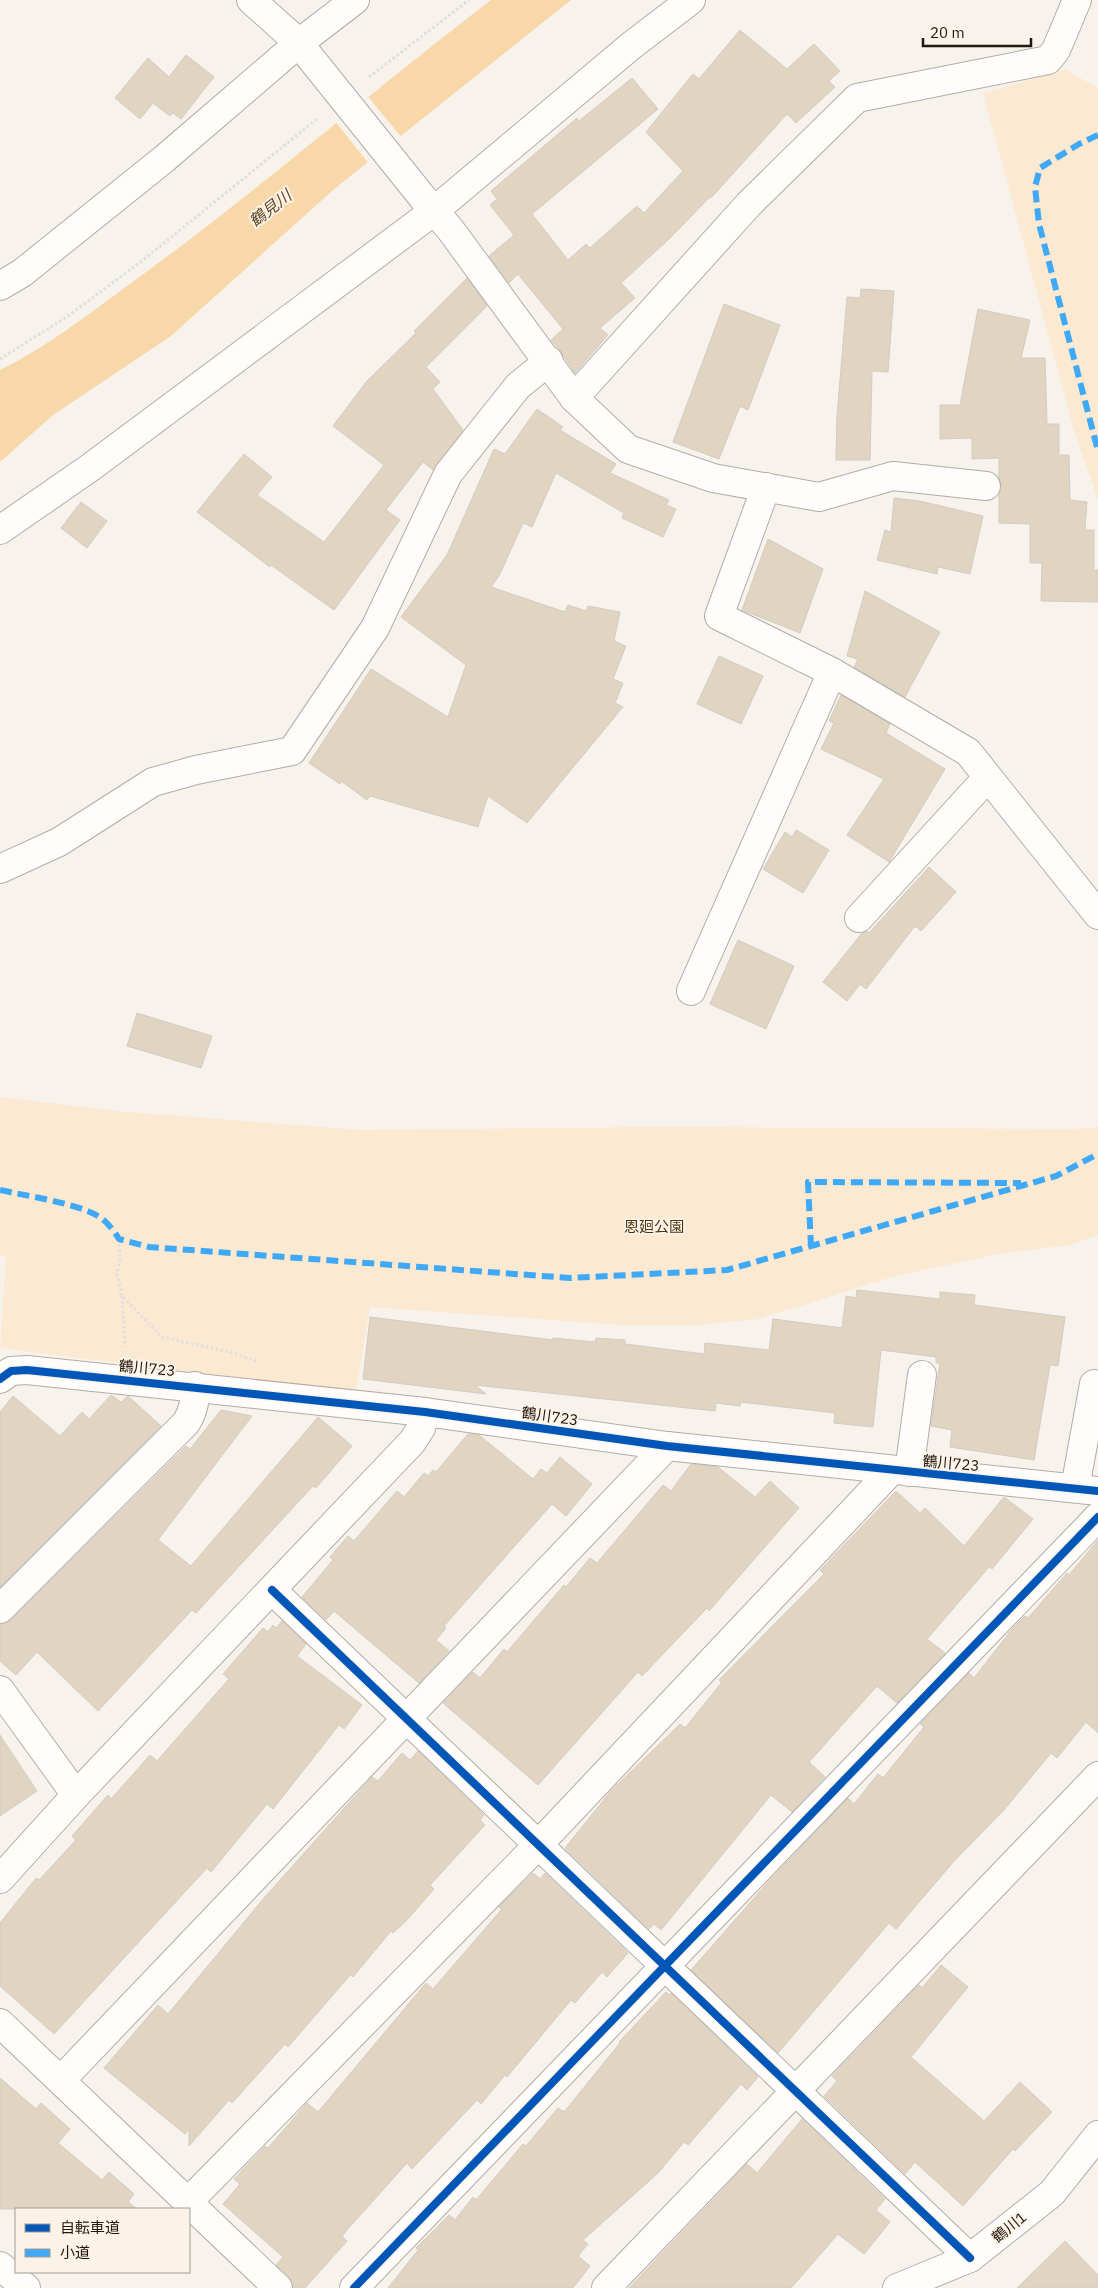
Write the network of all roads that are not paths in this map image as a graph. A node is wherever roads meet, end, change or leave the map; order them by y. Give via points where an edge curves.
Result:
1 (251, 0) edge
2 (356, 0) edge
3 (690, 0) edge
4 (1077, 0) edge
5 (304, 49) junction
6 (428, 204) junction
7 (0, 286) edge
8 (548, 361) junction
9 (574, 398) junction
10 (986, 486) dead end
11 (766, 487) junction
12 (0, 530) edge
13 (832, 672) junction
14 (987, 778) junction
15 (0, 870) edge
16 (1098, 916) edge
17 (859, 918) dead end
18 (691, 991) dead end
19 (922, 1375) dead end
20 (0, 1378) edge
21 (1094, 1384) dead end
22 (195, 1386) junction
23 (425, 1412) junction
24 (667, 1446) junction
25 (900, 1472) junction
26 (1087, 1490) edge
27 (1098, 1517) edge
28 (272, 1590) junction
29 (0, 1609) edge
30 (0, 1690) edge
31 (406, 1719) junction
32 (1098, 1776) edge
33 (76, 1795) junction
34 (538, 1845) junction
35 (0, 1879) edge
36 (665, 1966) junction
37 (0, 2023) edge
38 (61, 2080) junction
39 (795, 2091) junction
40 (1098, 2134) edge
41 (188, 2202) junction
42 (970, 2258) junction
43 (0, 2266) edge
44 (26, 2288) edge
45 (278, 2288) edge
46 (354, 2288) edge
47 (606, 2288) edge
48 (897, 2288) edge

1 - 5 street
2 - 5 street
3 - 6 street
4 - 9 street via 1056,50 1048,60 857,98 749,204
5 - 6 street, bridge
5 - 7 street via 22,273
6 - 8 street
6 - 12 street via 91,467
8 - 9 street
8 - 15 street via 518,386 448,474 375,628 292,751 153,782 59,842
9 - 11 street via 628,449 713,478
10 - 11 street via 893,476 819,497
11 - 13 street via 719,616
13 - 14 street via 968,752
13 - 18 street
14 - 16 street
14 - 17 street
19 - 25 street
20 - 22 street, 鶴川723 via 11,1371 27,1370
21 - 26 street
22 - 23 street, 鶴川723
22 - 29 street via 195,1404 186,1423
23 - 24 street, 鶴川723
23 - 28 street via 422,1428 412,1442
24 - 25 street, 鶴川723
24 - 31 street
25 - 26 street, 鶴川723
25 - 34 street
27 - 36 street
28 - 31 street
28 - 33 street
30 - 33 street
31 - 34 street
31 - 38 street
32 - 39 street
33 - 35 street
34 - 36 street
34 - 41 street
36 - 39 street
36 - 46 street
37 - 38 street
38 - 41 street
39 - 42 street
39 - 47 street
40 - 42 street, 鶴川1 via 1052,2192
41 - 45 street
42 - 48 street, 鶴川1
43 - 44 street

